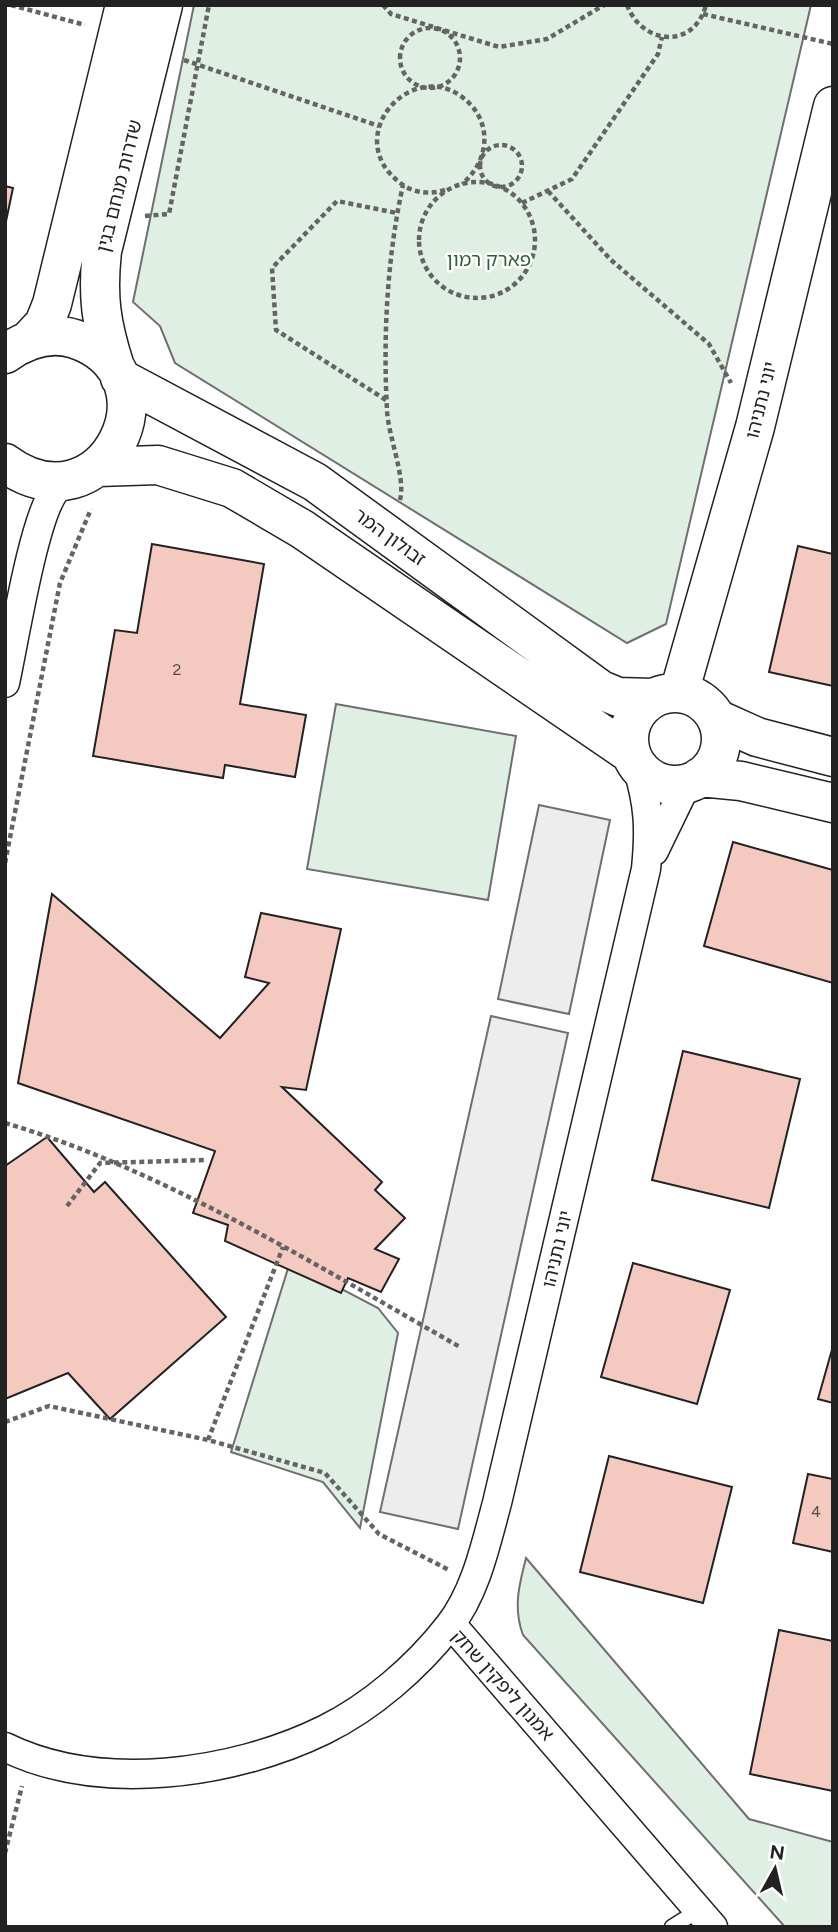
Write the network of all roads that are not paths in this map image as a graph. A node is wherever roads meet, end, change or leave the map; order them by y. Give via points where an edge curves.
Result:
1 (163, 5) edge
2 (122, 19) edge
3 (833, 106) edge
4 (18, 347) edge
5 (117, 372) junction
6 (5, 463) edge
7 (85, 485) junction
8 (5, 683) edge
9 (666, 695) junction
10 (717, 719) junction
11 (833, 757) edge
12 (634, 760) junction
13 (694, 780) junction
14 (833, 803) edge
15 (646, 869) junction
16 (451, 1624) junction
17 (18, 1752) edge
18 (706, 1918) edge
19 (672, 1927) edge

1 - 5 street, שדרות מנחם בגין via 109,219 98,291 100,318
2 - 4 street, שדרות מנחם בגין via 52,304 44,324
3 - 9 street, יוני נתניהו via 755,427
4 - 5 street, זבולון המר via 49,336 77,340 102,353
5 - 7 street, שדרות מנחם בגין via 127,402 126,426 116,449
5 - 9 street, זבולון המר via 315,482 601,690 618,697
6 - 7 street via 41,481
7 - 8 street via 54,491 47,505
7 - 12 street via 158,465 232,488 302,529
9 - 10 street via 694,697
9 - 12 street via 642,706 630,728
10 - 11 street via 757,737
10 - 13 street via 720,747 710,769
12 - 13 street via 660,782
12 - 15 street, יוני נתניהו via 650,824
13 - 14 street via 741,781
13 - 15 street, יוני נתניהו
15 - 16 street, יוני נתניהו via 497,1503 472,1582
16 - 17 street, אמנון ליפקין שחק via 402,1676 361,1706 324,1730 253,1756 176,1772 124,1774 81,1770
16 - 18 street, אמנון ליפקין שחק
18 - 19 lane

